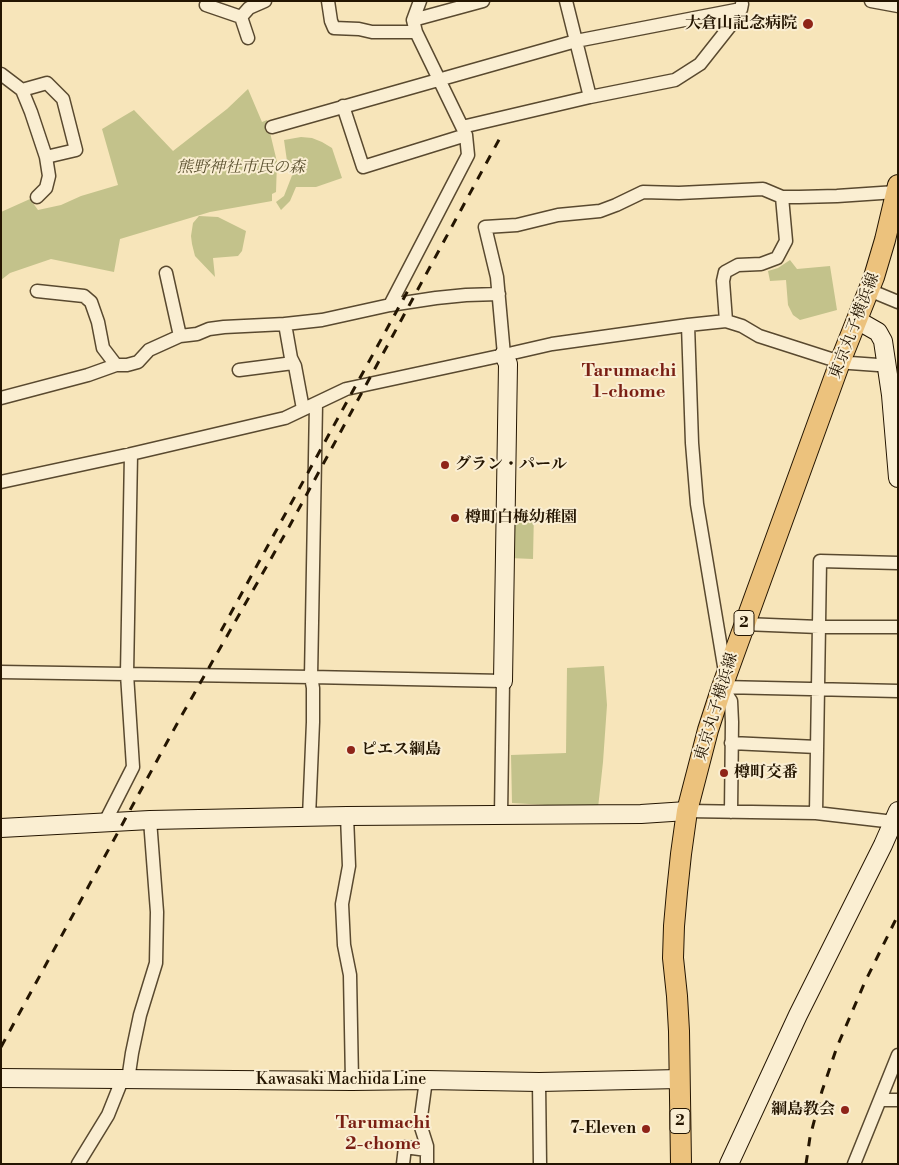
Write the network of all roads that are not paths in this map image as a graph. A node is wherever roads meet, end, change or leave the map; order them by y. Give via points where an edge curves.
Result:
1 (265, 1) edge
2 (328, 1) edge
3 (420, 1) edge
4 (483, 1) edge
5 (566, 1) edge
6 (871, 1) edge
7 (206, 5) dead end
8 (742, 5) edge
9 (898, 6) edge
10 (241, 17) junction
11 (415, 26) junction
12 (248, 38) dead end
13 (576, 41) junction
14 (1, 74) edge
15 (439, 79) junction
16 (22, 90) junction
17 (590, 97) junction
18 (343, 106) junction
19 (272, 127) dead end
20 (464, 131) junction
21 (46, 158) junction
22 (897, 188) edge
23 (37, 197) dead end
24 (782, 197) junction
25 (166, 272) dead end
26 (869, 290) junction
27 (37, 291) dead end
28 (499, 294) junction
29 (898, 302) edge
30 (390, 305) junction
31 (857, 320) junction
32 (726, 321) junction
33 (285, 324) junction
34 (688, 325) junction
35 (180, 336) junction
36 (504, 355) junction
37 (840, 362) junction
38 (293, 363) junction
39 (887, 364) junction
40 (116, 365) junction
41 (239, 370) dead end
42 (1, 398) edge
43 (316, 404) junction
44 (303, 409) junction
45 (131, 454) junction
46 (898, 478) edge
47 (1, 482) edge
48 (898, 563) edge
49 (744, 624) junction
50 (818, 627) junction
51 (898, 627) edge
52 (1, 672) edge
53 (126, 674) junction
54 (312, 676) junction
55 (503, 681) junction
56 (724, 682) junction
57 (818, 689) junction
58 (898, 691) edge
59 (731, 743) junction
60 (817, 747) junction
61 (687, 811) junction
62 (731, 812) junction
63 (816, 813) junction
64 (501, 815) junction
65 (347, 816) junction
66 (896, 816) edge
67 (309, 817) junction
68 (150, 820) junction
69 (104, 822) junction
70 (1, 828) edge
71 (898, 1055) edge
72 (1, 1078) edge
73 (680, 1079) junction
74 (125, 1080) junction
75 (426, 1080) junction
76 (352, 1081) junction
77 (539, 1082) junction
78 (880, 1100) junction
79 (898, 1100) edge
80 (427, 1150) junction
81 (78, 1164) edge
82 (403, 1164) edge
83 (427, 1164) edge
84 (540, 1164) edge
85 (681, 1164) edge
86 (729, 1164) edge
87 (854, 1164) edge

1 - 10 street via 249,8
2 - 11 street via 334,28 372,32
3 - 11 street
4 - 11 street
5 - 13 street
6 - 9 street
7 - 10 street
8 - 13 street
8 - 17 street via 734,21 700,64 675,80
10 - 12 street
11 - 15 street
13 - 15 street
13 - 17 street
14 - 16 street
15 - 18 street
15 - 20 street
16 - 21 street
16 - 21 street via 47,83 63,99 76,150
17 - 20 street
18 - 19 street
18 - 20 street via 363,167
20 - 30 street via 468,155
21 - 23 street via 49,176 46,188
22 - 24 street via 837,196
22 - 26 main road, 東京丸子横浜線 / 2
24 - 28 street via 763,190 643,192 600,210 558,215 517,226 485,227
24 - 32 street via 786,241 776,258 761,264 738,265 725,272
25 - 35 street
26 - 29 street
26 - 31 main road, 東京丸子横浜線 / 2
27 - 40 street via 84,296 91,302 104,348
28 - 30 street
28 - 36 street
30 - 33 street via 322,320
31 - 37 main road, 東京丸子横浜線 / 2
31 - 39 street via 881,336
32 - 34 street
32 - 37 street via 759,336
33 - 35 street via 224,327
33 - 38 street
34 - 36 street via 552,344
34 - 56 street via 697,504
35 - 40 street via 149,350 138,362
36 - 43 street via 346,389
36 - 55 street via 508,364
37 - 39 street
37 - 49 main road, 東京丸子横浜線 / 2
38 - 41 street
38 - 44 street
39 - 46 street
40 - 42 street
43 - 44 street
43 - 54 street
44 - 45 street via 285,418
45 - 47 street
45 - 53 street
48 - 50 street via 820,562
49 - 50 street
49 - 56 main road, 東京丸子横浜線 / 2
50 - 51 street
50 - 57 street
52 - 53 street
53 - 54 street
53 - 69 street via 133,767
54 - 55 street
54 - 67 street
55 - 64 street
56 - 57 street
56 - 59 street via 730,701
56 - 61 main road, 東京丸子横浜線 / 2
57 - 58 street
57 - 60 street
59 - 60 street
59 - 62 street
60 - 63 street
61 - 62 street
61 - 64 street
61 - 73 main road, 東京丸子横浜線 / 2 via 673,958
62 - 63 street
63 - 66 street
64 - 65 street
65 - 67 street
65 - 76 street via 349,866 342,904 344,945 350,974
66 - 86 street
67 - 68 street
68 - 69 street
68 - 74 street via 157,912 156,963
69 - 70 street
71 - 78 street
72 - 74 street, Kawasaki Machida Line
73 - 77 street, Kawasaki Machida Line
73 - 85 main road, 東京丸子横浜線 / 2
74 - 76 street, Kawasaki Machida Line
74 - 81 street
75 - 76 street, Kawasaki Machida Line
75 - 77 street, Kawasaki Machida Line
75 - 80 street via 420,1124
77 - 84 street
78 - 79 street
78 - 87 street
80 - 82 street via 405,1147
80 - 83 street

